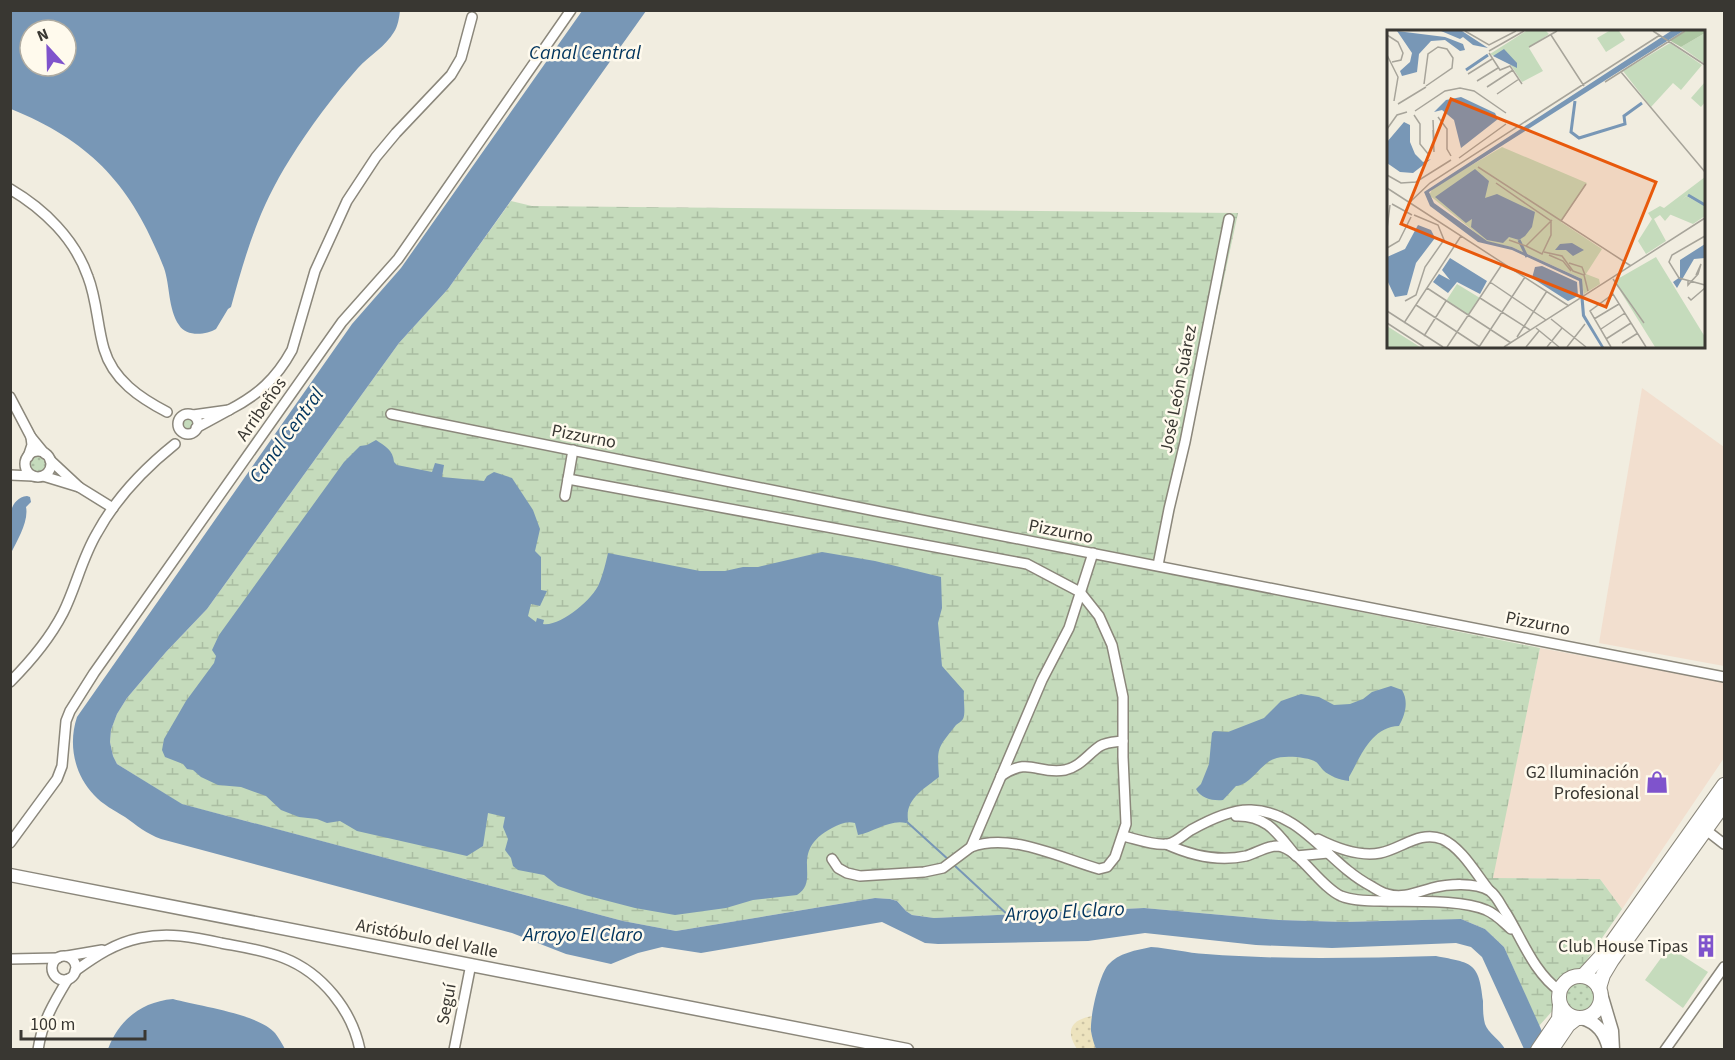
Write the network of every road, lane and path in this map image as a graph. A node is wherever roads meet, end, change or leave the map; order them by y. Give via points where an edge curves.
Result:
1 (571, 10) edge
2 (473, 13) edge
3 (10, 189) edge
4 (1229, 219) dead end
5 (10, 397) edge
6 (229, 410) junction
7 (391, 414) dead end
8 (184, 419) junction
9 (193, 431) junction
10 (31, 437) junction
11 (175, 444) junction
12 (573, 450) junction
13 (48, 457) junction
14 (26, 461) junction
15 (10, 473) edge
16 (38, 476) junction
17 (568, 479) junction
18 (79, 487) junction
19 (565, 496) dead end
20 (113, 508) junction
21 (1093, 554) junction
22 (1158, 565) junction
23 (1080, 592) junction
24 (1725, 677) edge
25 (10, 682) edge
26 (1123, 741) junction
27 (1001, 776) junction
28 (1725, 785) edge
29 (1725, 804) edge
30 (1222, 816) junction
31 (1706, 830) junction
32 (1123, 836) junction
33 (1312, 837) junction
34 (10, 843) edge
35 (1166, 844) junction
36 (1725, 844) edge
37 (971, 847) junction
38 (1328, 853) junction
39 (1296, 856) junction
40 (832, 859) dead end
41 (10, 875) edge
42 (1490, 892) junction
43 (1521, 939) junction
44 (107, 949) junction
45 (63, 957) junction
46 (10, 959) edge
47 (32, 959) junction
48 (471, 964) junction
49 (1725, 967) edge
50 (54, 972) junction
51 (72, 975) junction
52 (1583, 976) junction
53 (1600, 991) junction
54 (1560, 998) junction
55 (55, 999) junction
56 (1580, 1018) junction
57 (1553, 1040) edge
58 (854, 1045) edge
59 (38, 1050) edge
60 (360, 1050) edge
61 (454, 1050) edge
62 (907, 1050) edge
63 (1538, 1050) edge
64 (1611, 1050) edge
65 (1665, 1050) edge

1 - 34 street, Arribeños via 398,259 342,322 94,673 66,721 57,779
2 - 6 street via 451,75 389,141 347,201 315,271 296,336 278,374 259,392
3 - 8 street via 57,225 82,263 96,302 104,350 117,374 138,396
4 - 22 street, José León Suárez
5 - 10 street
6 - 8 street
6 - 9 street
7 - 12 street, Pizzurno
8 - 9 street via 183,432
8 - 9 street via 197,420
8 - 11 street
9 - 11 street
10 - 13 street
10 - 14 street
11 - 20 street via 151,464
12 - 17 street
12 - 21 street, Pizzurno
13 - 14 street via 33,452
13 - 16 street via 49,471
13 - 18 street
14 - 15 street
14 - 16 street via 28,472
15 - 16 street
16 - 18 street
17 - 19 street
17 - 23 street via 1027,564
18 - 20 street
20 - 25 street via 91,543 62,615
21 - 22 street, Pizzurno
21 - 23 street
22 - 24 street, Pizzurno
23 - 26 street via 1099,616 1112,645 1124,697
23 - 27 street via 1069,628
26 - 27 street via 1101,746 1075,767 1014,767
26 - 32 street
27 - 37 street
28 - 52 main road via 1606,951
29 - 31 main road
30 - 33 street via 1249,810 1267,812 1295,823
30 - 35 street
30 - 39 street via 1261,819
31 - 36 street
31 - 53 main road via 1612,960
32 - 35 street
32 - 37 street via 1112,862 1099,869 1037,848 998,842
33 - 38 street
33 - 42 street via 1362,853 1380,853 1426,837 1441,839 1457,850
35 - 39 street via 1188,854 1213,857 1245,856 1275,846
37 - 40 street via 946,866 924,872 860,876 838,868
38 - 39 street
38 - 42 street via 1359,880 1387,894 1407,896 1461,885 1478,886
39 - 43 street via 1320,882 1341,896 1364,901 1467,904 1500,918
41 - 48 street, Aristóbulo del Valle
42 - 43 street
43 - 54 street
44 - 45 street
44 - 51 street
44 - 60 street via 163,934 286,959 314,976 337,999 348,1016
45 - 47 street
45 - 50 street via 53,963
45 - 51 street via 74,961
46 - 47 street
47 - 50 street
48 - 58 street, Aristóbulo del Valle
48 - 61 street, Seguí
49 - 65 street
50 - 51 street via 61,979
50 - 55 street
51 - 55 street
52 - 53 main road via 1595,982
52 - 54 main road via 1569,980
53 - 56 main road via 1594,1013
53 - 64 street via 1612,1031
54 - 56 main road via 1564,1011
54 - 57 main road
55 - 59 street via 42,1026
56 - 57 main road
56 - 64 street via 1600,1028
57 - 63 main road
58 - 62 street, Aristóbulo del Valle

